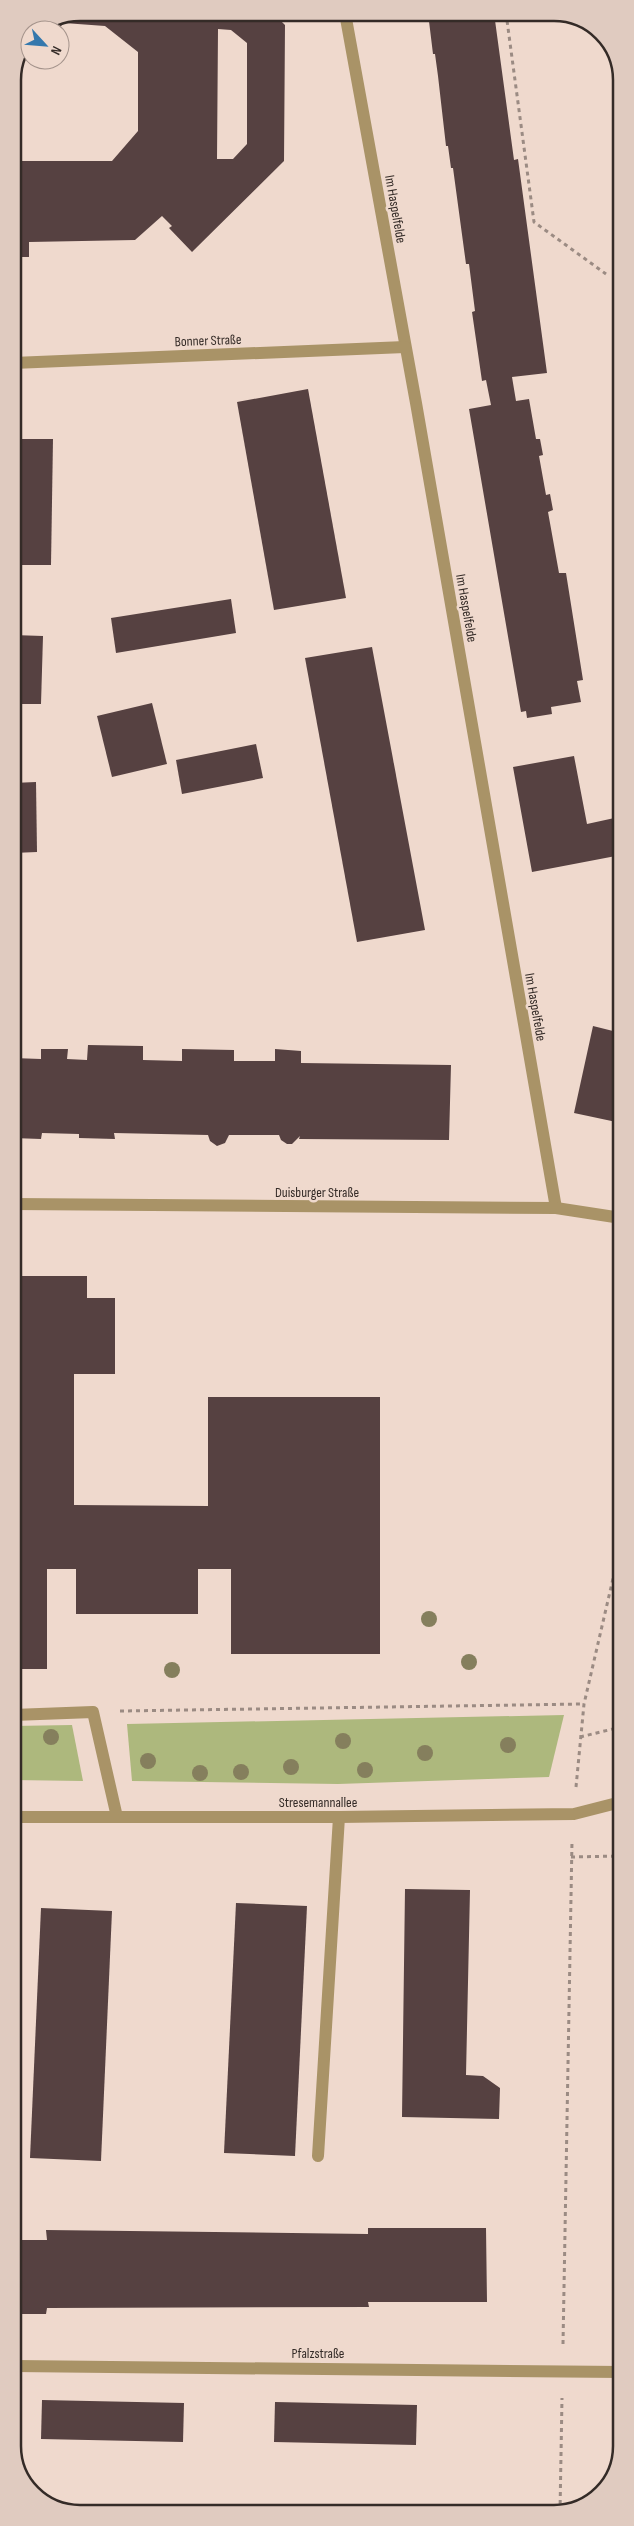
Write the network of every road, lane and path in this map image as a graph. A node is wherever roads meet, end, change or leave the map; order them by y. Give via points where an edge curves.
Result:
1 (346, 21) edge
2 (507, 21) edge
3 (606, 274) dead end
4 (406, 348) junction
5 (21, 363) edge
6 (21, 1204) edge
7 (556, 1208) junction
8 (613, 1217) edge
9 (613, 1579) edge
10 (584, 1704) junction
11 (93, 1712) junction
12 (21, 1715) edge
13 (613, 1729) edge
14 (580, 1737) junction
15 (613, 1804) edge
16 (574, 1814) junction
17 (21, 1817) edge
18 (117, 1817) junction
19 (339, 1817) junction
20 (613, 1856) edge
21 (571, 1857) junction
22 (318, 2156) dead end
23 (21, 2366) edge
24 (562, 2370) junction
25 (613, 2372) edge
26 (560, 2504) edge

1 - 4 street, Im Haspelfelde
2 - 3 path via 534,222
4 - 5 street, Bonner Straße
4 - 7 street, Im Haspelfelde
6 - 7 street, Duisburger Straße
7 - 8 street, Duisburger Straße
9 - 10 path
10 - 11 path
10 - 14 path
11 - 12 street
11 - 18 street
13 - 14 path
14 - 16 path
15 - 16 street, Stresemannallee
16 - 19 street, Stresemannallee
16 - 21 path
17 - 18 street, Stresemannallee
18 - 19 street, Stresemannallee
19 - 22 street
20 - 21 path
21 - 24 path
23 - 24 street, Pfalzstraße
24 - 25 street, Pfalzstraße
24 - 26 path

